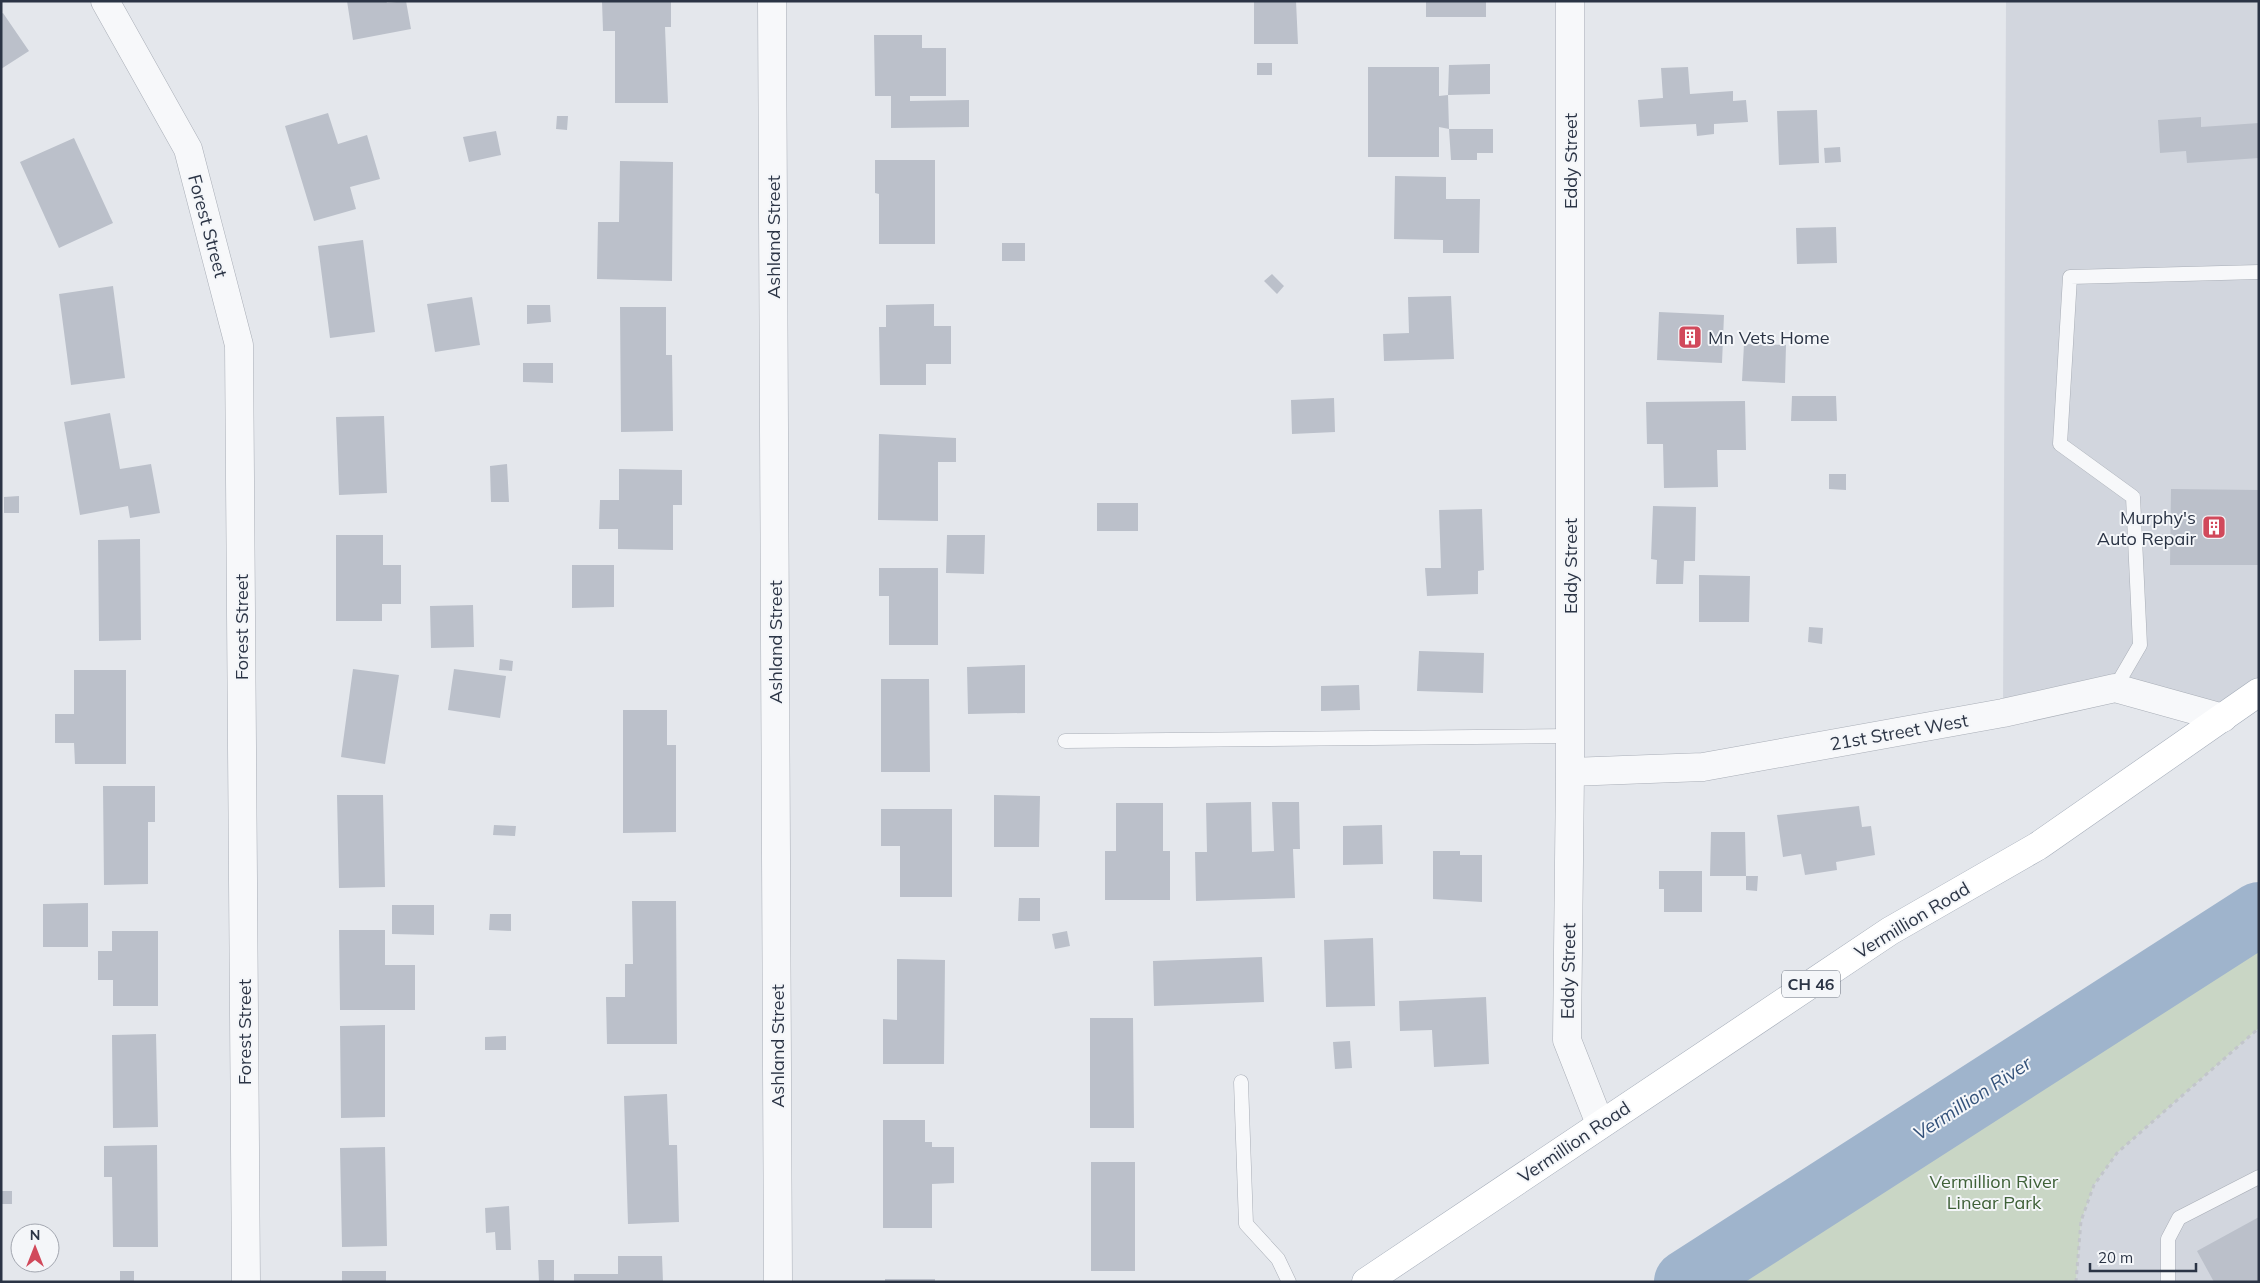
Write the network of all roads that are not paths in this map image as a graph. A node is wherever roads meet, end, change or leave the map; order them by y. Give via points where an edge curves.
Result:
1 (105, 1) edge
2 (772, 1) edge
3 (1570, 1) edge
4 (2259, 272) edge
5 (2115, 688) junction
6 (2259, 692) edge
7 (2259, 708) edge
8 (2223, 718) junction
9 (1570, 736) junction
10 (1065, 741) dead end
11 (1570, 772) junction
12 (1241, 1082) dead end
13 (1600, 1124) junction
14 (2259, 1177) edge
15 (246, 1282) edge
16 (778, 1282) edge
17 (1289, 1282) edge
18 (1366, 1282) edge
19 (2168, 1282) edge

1 - 15 street, Forest Street via 188,148 239,345
2 - 16 street, Ashland Street
3 - 9 street, Eddy Street
4 - 5 lane via 2070,277 2060,444 2133,498 2140,645
5 - 8 street, 21st Street West
5 - 11 street, 21st Street West via 2003,713 1703,767
6 - 8 main road, Vermillion Road / CH 46
7 - 8 main road
8 - 13 main road, Vermillion Road / CH 46 via 2038,846 1890,931
9 - 10 lane
9 - 11 street, Eddy Street
11 - 13 street, Eddy Street via 1567,1040
12 - 17 lane via 1246,1224 1278,1259
13 - 18 main road, Vermillion Road / CH 46
14 - 19 lane via 2179,1218 2168,1239

